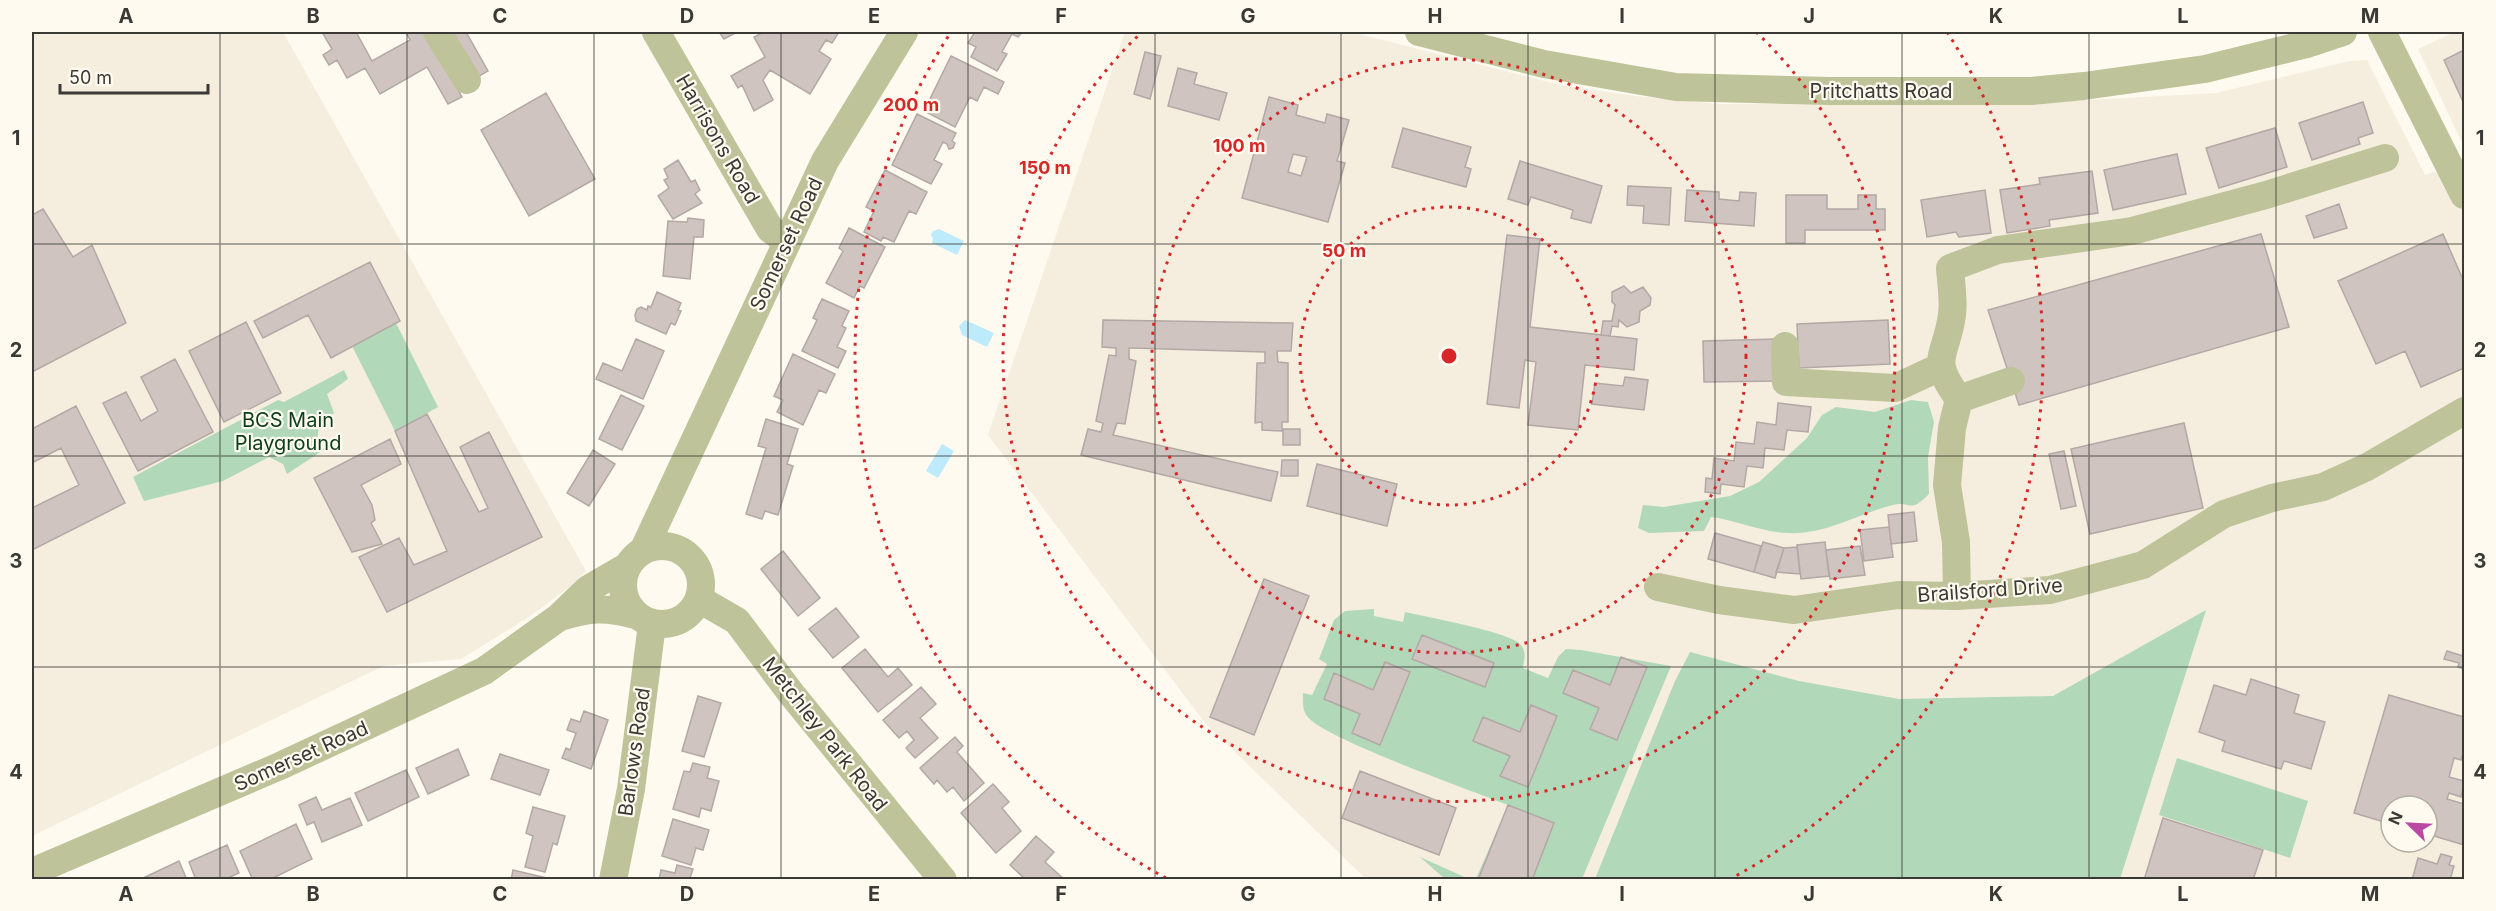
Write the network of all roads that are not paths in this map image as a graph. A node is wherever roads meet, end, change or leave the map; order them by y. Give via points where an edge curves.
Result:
1 (437, 32) edge
2 (656, 32) edge
3 (904, 32) edge
4 (1419, 32) edge
5 (2343, 32) edge
6 (2382, 32) edge
7 (467, 80) dead end
8 (2385, 158) dead end
9 (2464, 195) edge
10 (786, 241) junction
11 (1785, 346) dead end
12 (1940, 367) junction
13 (2011, 381) dead end
14 (1959, 399) junction
15 (2464, 411) edge
16 (682, 465) junction
17 (677, 548) junction
18 (635, 558) junction
19 (1658, 587) dead end
20 (1957, 596) junction
21 (699, 598) junction
22 (558, 618) junction
23 (644, 620) junction
24 (32, 872) edge
25 (613, 879) edge
26 (943, 879) edge

1 - 7 street
2 - 10 street, Harrisons Road via 770,229
3 - 10 street, Somerset Road via 825,161
4 - 5 street, Pritchatts Road via 1544,64 1676,87 2031,91 2205,69
6 - 9 street
8 - 12 street via 2132,231 1998,250 1950,268 1952,315
10 - 16 street, Somerset Road
11 - 12 street via 1786,382 1895,388
12 - 14 street
13 - 14 street
14 - 20 street via 1947,485 1956,542
15 - 20 street, Brailsford Drive via 2367,467 2323,487 2224,514 2143,565 2050,590
16 - 17 street, Somerset Road via 672,511
16 - 18 street, Somerset Road
17 - 18 street via 660,545
17 - 21 street via 697,567 701,578
18 - 22 street, Somerset Road via 588,589
18 - 23 street via 622,579 623,595
19 - 20 street, Brailsford Drive via 1794,610 1898,595
21 - 23 street via 695,608 677,622 668,625
21 - 26 street, Metchley Park Road via 737,621
22 - 23 street, Somerset Road via 595,608
22 - 24 street, Somerset Road via 484,670 412,706
23 - 25 street, Barlows Road via 631,789

